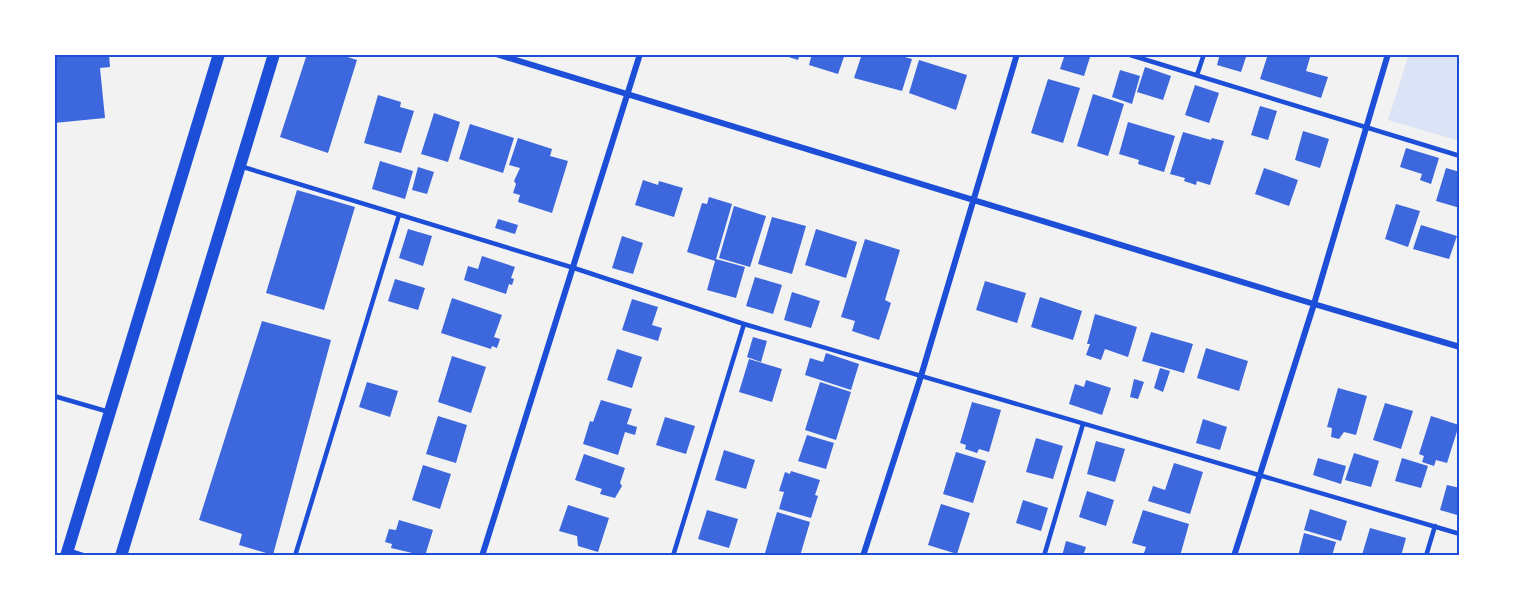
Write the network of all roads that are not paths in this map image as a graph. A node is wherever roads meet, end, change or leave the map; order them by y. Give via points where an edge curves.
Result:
1 (219, 54) edge
2 (274, 54) edge
3 (496, 54) edge
4 (640, 54) edge
5 (1017, 54) edge
6 (1127, 54) edge
7 (1204, 54) edge
8 (1388, 54) edge
9 (1197, 75) junction
10 (628, 95) junction
11 (1365, 127) junction
12 (1460, 156) edge
13 (240, 166) junction
14 (974, 200) junction
15 (399, 215) junction
16 (574, 268) junction
17 (1314, 304) junction
18 (744, 324) junction
19 (1460, 347) edge
20 (921, 376) junction
21 (54, 396) edge
22 (110, 412) junction
23 (1083, 424) junction
24 (1260, 476) junction
25 (1435, 526) junction
26 (1460, 534) edge
27 (67, 553) edge
28 (84, 556) edge
29 (121, 556) edge
30 (295, 556) edge
31 (482, 556) edge
32 (672, 556) edge
33 (863, 556) edge
34 (1044, 556) edge
35 (1234, 556) edge
36 (1426, 556) edge

1 - 22 main road
2 - 13 main road
3 - 10 street
4 - 10 street
5 - 14 street
6 - 9 lane
7 - 9 lane
8 - 11 street
9 - 11 lane
10 - 14 street
10 - 16 street
11 - 12 lane
11 - 17 street
13 - 15 lane
13 - 29 main road
14 - 17 street
14 - 20 street
15 - 16 lane
15 - 30 lane
16 - 18 lane
16 - 31 street
17 - 19 street
17 - 24 street
18 - 20 lane
18 - 32 lane
20 - 23 lane
20 - 33 street
21 - 22 lane
22 - 27 main road
23 - 24 lane
23 - 34 lane
24 - 25 lane
24 - 35 street
25 - 26 lane
25 - 36 lane
27 - 28 street

